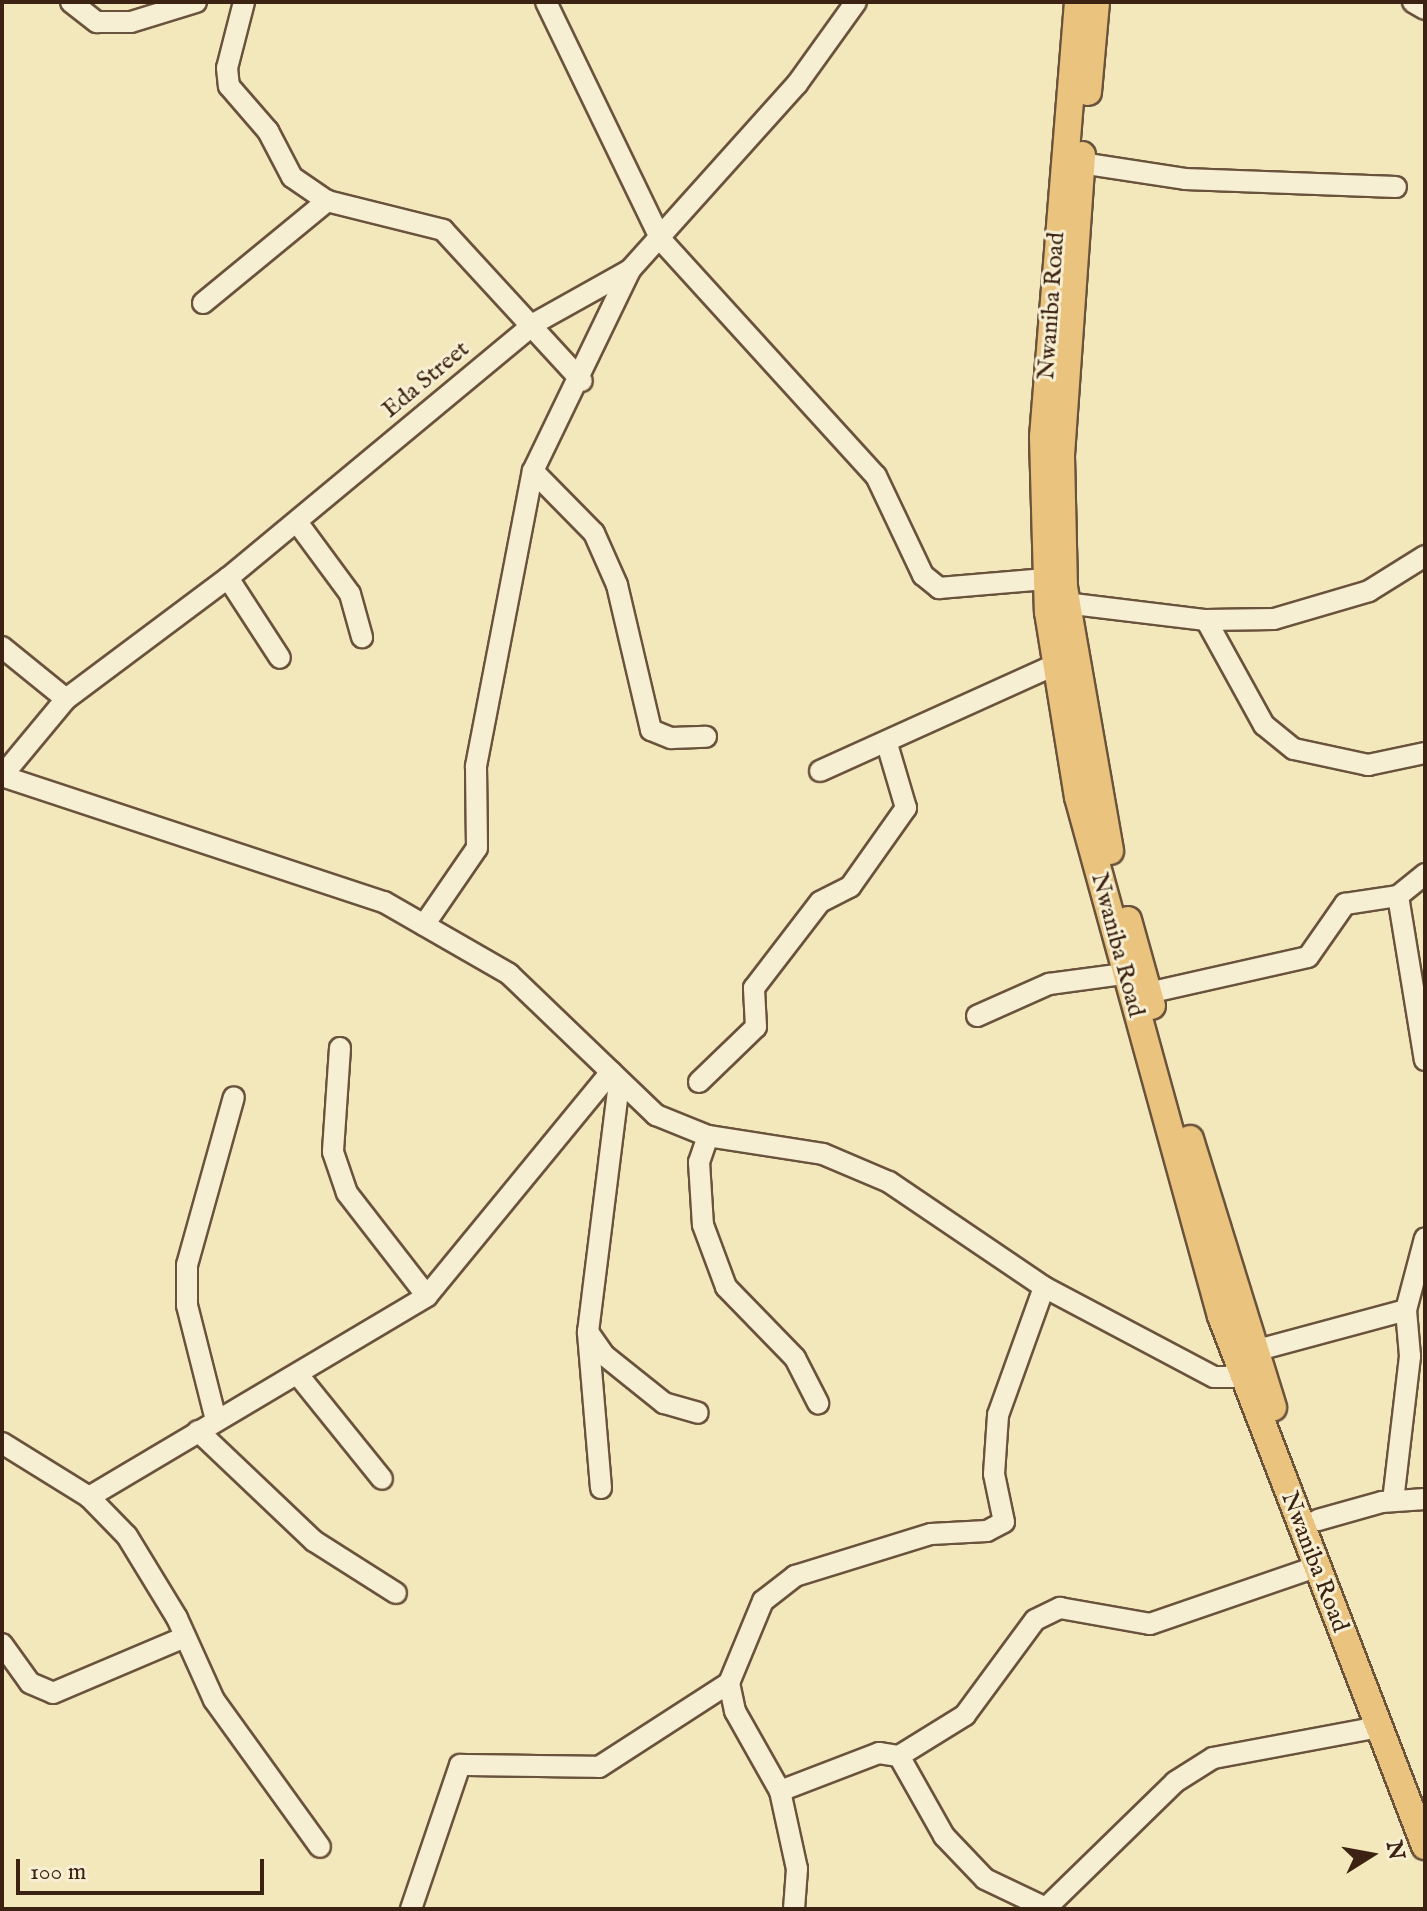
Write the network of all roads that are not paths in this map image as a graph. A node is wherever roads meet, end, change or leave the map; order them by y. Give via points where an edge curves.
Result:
1 (71, 2) edge
2 (196, 2) edge
3 (244, 2) edge
4 (546, 2) edge
5 (856, 2) edge
6 (1078, 2) edge
7 (1096, 2) edge
8 (1413, 2) edge
9 (1425, 9) edge
10 (1081, 163) junction
11 (1396, 187) dead end
12 (327, 201) junction
13 (661, 240) junction
14 (630, 270) junction
15 (203, 303) dead end
16 (535, 323) junction
17 (582, 381) junction
18 (533, 471) junction
19 (297, 522) junction
20 (1425, 556) edge
21 (228, 578) junction
22 (1046, 579) junction
23 (1065, 603) junction
24 (1206, 620) junction
25 (362, 637) dead end
26 (2, 647) edge
27 (280, 658) dead end
28 (1055, 665) junction
29 (66, 699) junction
30 (706, 737) dead end
31 (887, 744) junction
32 (1425, 753) edge
33 (820, 771) dead end
34 (2, 776) edge
35 (1425, 874) edge
36 (1398, 896) junction
37 (424, 925) junction
38 (1124, 974) junction
39 (1148, 993) junction
40 (1422, 1012) edge
41 (977, 1016) dead end
42 (340, 1048) dead end
43 (1425, 1060) edge
44 (615, 1077) junction
45 (699, 1082) dead end
46 (234, 1097) dead end
47 (708, 1136) junction
48 (1425, 1238) edge
49 (1044, 1287) junction
50 (427, 1296) junction
51 (1406, 1310) junction
52 (588, 1332) junction
53 (1418, 1334) edge
54 (1243, 1362) junction
55 (299, 1376) junction
56 (818, 1403) dead end
57 (698, 1413) dead end
58 (207, 1425) junction
59 (2, 1443) edge
60 (382, 1479) dead end
61 (601, 1488) dead end
62 (89, 1497) junction
63 (1425, 1499) edge
64 (1393, 1501) junction
65 (1318, 1520) junction
66 (1316, 1567) junction
67 (396, 1593) dead end
68 (185, 1637) junction
69 (2, 1644) edge
70 (729, 1683) junction
71 (1379, 1727) junction
72 (899, 1756) junction
73 (780, 1791) junction
74 (1425, 1799) edge
75 (1425, 1846) edge
76 (320, 1847) dead end
77 (1045, 1908) edge
78 (411, 1909) edge
79 (794, 1909) edge

1 - 2 street via 97,22 131,22
3 - 12 street via 227,68 229,86 268,131 292,177
4 - 13 street
5 - 13 street, Eda Street via 797,84
6 - 22 main road, Nwaniba Road via 1043,437
7 - 10 main road
8 - 9 street
10 - 11 street via 1185,179
10 - 23 main road via 1061,456
12 - 15 street
12 - 16 street via 443,230
13 - 14 street, Eda Street
13 - 22 street via 876,476 923,575 939,588
14 - 16 street, Eda Street
14 - 17 street
16 - 17 street
16 - 19 street, Eda Street
17 - 18 street
18 - 30 street via 566,498 605,559 651,730 671,738
18 - 37 street via 476,766 477,848
19 - 21 street, Eda Street
19 - 25 street via 350,594
20 - 24 street via 1369,591 1314,611
21 - 27 street
21 - 29 street, Eda Street
22 - 28 main road, Nwaniba Road
23 - 24 street
23 - 39 main road via 1093,781
24 - 32 street via 1264,725 1294,749 1368,765
26 - 29 street
28 - 31 street
28 - 38 main road, Nwaniba Road via 1078,797
29 - 34 street, Eda Street
31 - 33 street
31 - 45 street via 906,808 850,887 820,902 754,988 756,1027
34 - 37 street via 384,902
35 - 36 street
36 - 39 street via 1345,904 1308,957
36 - 40 street
37 - 44 street via 509,974
38 - 41 street via 1049,984
38 - 54 main road, Nwaniba Road
39 - 54 main road
40 - 43 street
42 - 50 street via 333,1152 347,1193
44 - 47 street via 656,1115
44 - 50 street
44 - 52 street
46 - 58 street via 187,1265 187,1305
47 - 49 street via 823,1154 889,1182
47 - 56 street via 699,1162 703,1225 726,1287 795,1358
48 - 51 street
49 - 54 street via 1214,1377
49 - 70 street via 998,1415 994,1474 1004,1522 987,1531 931,1534 795,1576 763,1601
50 - 55 street
51 - 53 street
51 - 54 street
52 - 57 street via 604,1355 664,1403
52 - 61 street
53 - 64 street
54 - 65 main road
54 - 66 main road, Nwaniba Road
55 - 58 street
55 - 60 street
58 - 62 street
58 - 67 street via 314,1541
59 - 62 street
62 - 68 street via 127,1536
63 - 64 street
64 - 65 street
65 - 74 main road
66 - 71 main road, Nwaniba Road
66 - 72 street via 1150,1624 1060,1608 1035,1620 965,1715
68 - 69 street via 53,1693 30,1683
68 - 76 street via 214,1700
70 - 73 street via 735,1711
70 - 78 street via 599,1767 460,1765
71 - 75 main road, Nwaniba Road
71 - 77 street via 1213,1758 1175,1782
72 - 73 street via 879,1753
72 - 77 street via 944,1836 985,1879
73 - 79 street via 797,1869

